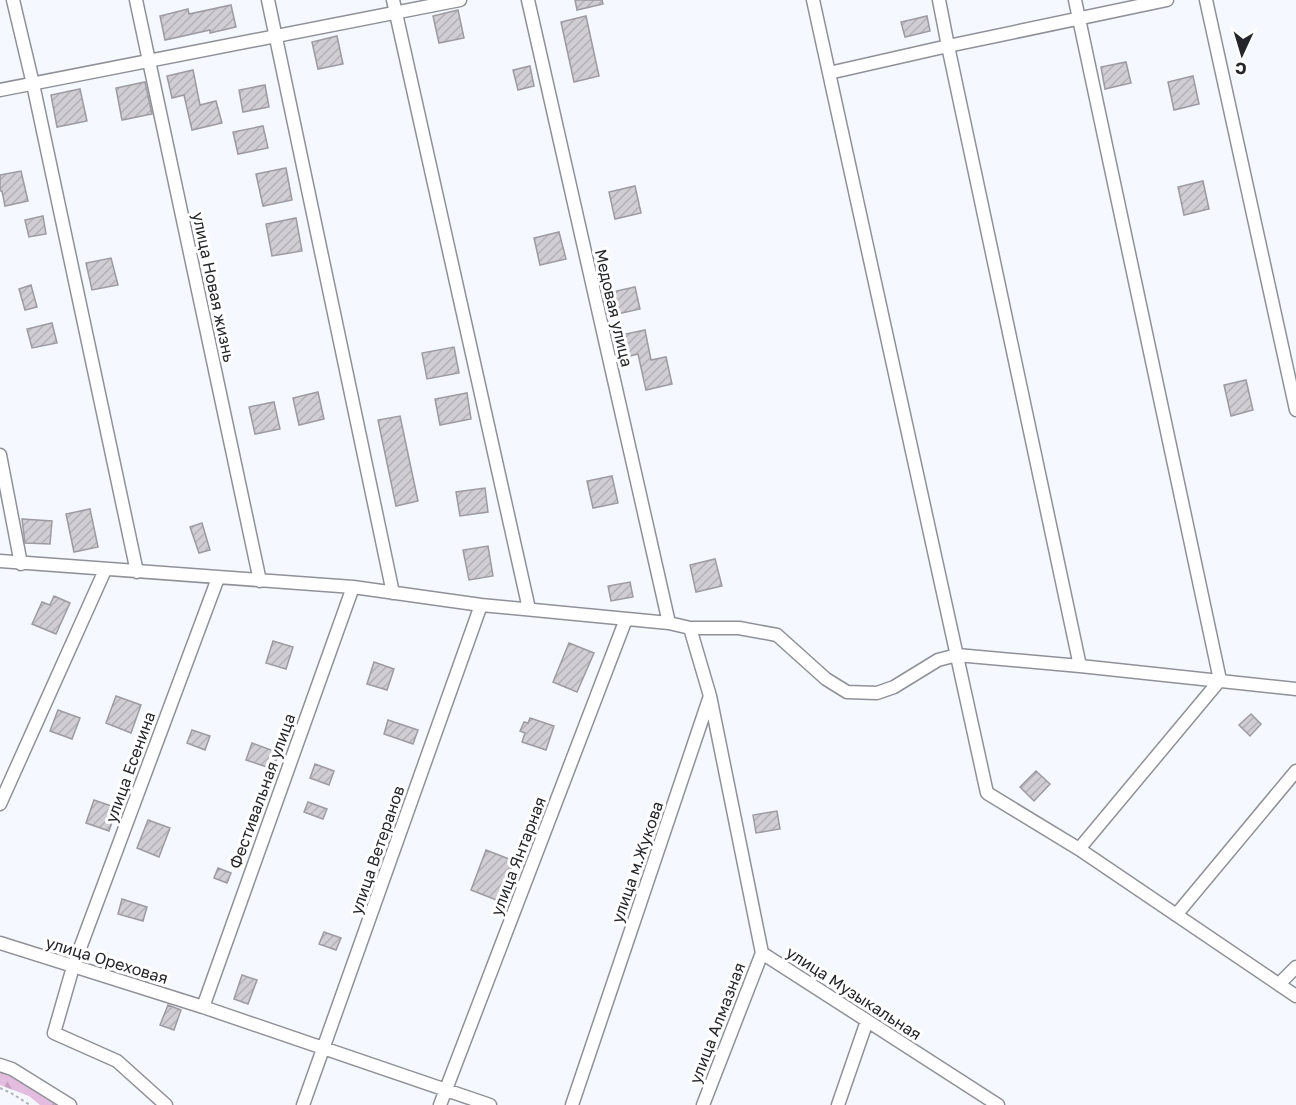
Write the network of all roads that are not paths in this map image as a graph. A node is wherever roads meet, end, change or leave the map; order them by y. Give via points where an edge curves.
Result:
1 (13, 0) edge
2 (136, 0) edge
3 (268, 0) edge
4 (393, 0) edge
5 (460, 0) edge
6 (528, 0) edge
7 (813, 0) edge
8 (939, 0) edge
9 (1075, 0) edge
10 (1167, 0) edge
11 (1206, 0) edge
12 (396, 13) junction
13 (1078, 19) junction
14 (276, 37) junction
15 (948, 46) junction
16 (149, 62) junction
17 (829, 73) junction
18 (33, 84) junction
19 (0, 90) edge
20 (1296, 410) edge
21 (0, 455) edge
22 (0, 561) edge
23 (21, 564) junction
24 (105, 570) junction
25 (137, 572) junction
26 (218, 578) junction
27 (260, 581) junction
28 (352, 587) junction
29 (393, 593) junction
30 (481, 605) junction
31 (529, 609) junction
32 (626, 620) junction
33 (669, 623) junction
34 (690, 628) junction
35 (957, 655) junction
36 (1080, 666) junction
37 (1220, 680) junction
38 (1296, 689) edge
39 (710, 696) junction
40 (1296, 771) edge
41 (0, 804) edge
42 (1079, 849) junction
43 (1176, 915) junction
44 (0, 943) edge
45 (762, 953) junction
46 (73, 967) junction
47 (1296, 967) edge
48 (1279, 984) junction
49 (1296, 996) edge
50 (203, 1007) junction
51 (867, 1021) junction
52 (323, 1050) junction
53 (0, 1065) edge
54 (445, 1090) junction
55 (979, 1093) junction
56 (70, 1105) edge
57 (166, 1105) edge
58 (303, 1105) edge
59 (440, 1105) edge
60 (490, 1105) edge
61 (572, 1105) edge
62 (703, 1105) edge
63 (838, 1105) edge
64 (974, 1105) edge
65 (998, 1105) edge

1 - 18 street
2 - 16 street, улица Новая жизнь
3 - 14 street
4 - 12 street
5 - 12 street
6 - 33 street, Медовая улица
7 - 17 street
8 - 15 street
9 - 13 street
10 - 13 street
11 - 20 street
12 - 14 street
12 - 31 street
13 - 15 street
13 - 37 street
14 - 16 street
14 - 29 street
15 - 17 street
15 - 36 street
16 - 18 street
16 - 27 street, улица Новая жизнь
17 - 35 street
18 - 19 street
18 - 25 street
21 - 23 street
22 - 23 street
23 - 24 street
24 - 25 street
24 - 41 street
25 - 26 street
26 - 27 street
26 - 46 street, улица Есенина
27 - 28 street
28 - 29 street
28 - 50 street, Фестивальная улица
29 - 30 street
30 - 31 street
30 - 52 street, улица Ветеранов
31 - 32 street
32 - 33 street
32 - 54 street, улица Янтарная
33 - 34 street
34 - 35 street via 740,628 777,635 826,679 847,692 878,693 938,660
34 - 39 street
35 - 36 street
35 - 42 street via 987,793
36 - 37 street
37 - 38 street
37 - 42 street
39 - 45 street, улица Музыкальная
39 - 61 street, улица м.Жукова
40 - 43 street
42 - 43 street
43 - 48 street
44 - 46 street, улица Ореховая
45 - 51 street, улица Музыкальная
45 - 62 street, улица Алмазная
46 - 50 street, улица Ореховая
46 - 57 street, улица Есенина via 54,1033 117,1061
47 - 48 street
48 - 49 street
50 - 52 street, улица Ореховая
51 - 55 street, улица Музыкальная
51 - 63 street
52 - 54 street, улица Ореховая
52 - 58 street, улица Ветеранов
53 - 56 street
54 - 59 street, улица Янтарная
54 - 60 street, улица Ореховая
55 - 64 street
55 - 65 street, улица Музыкальная

